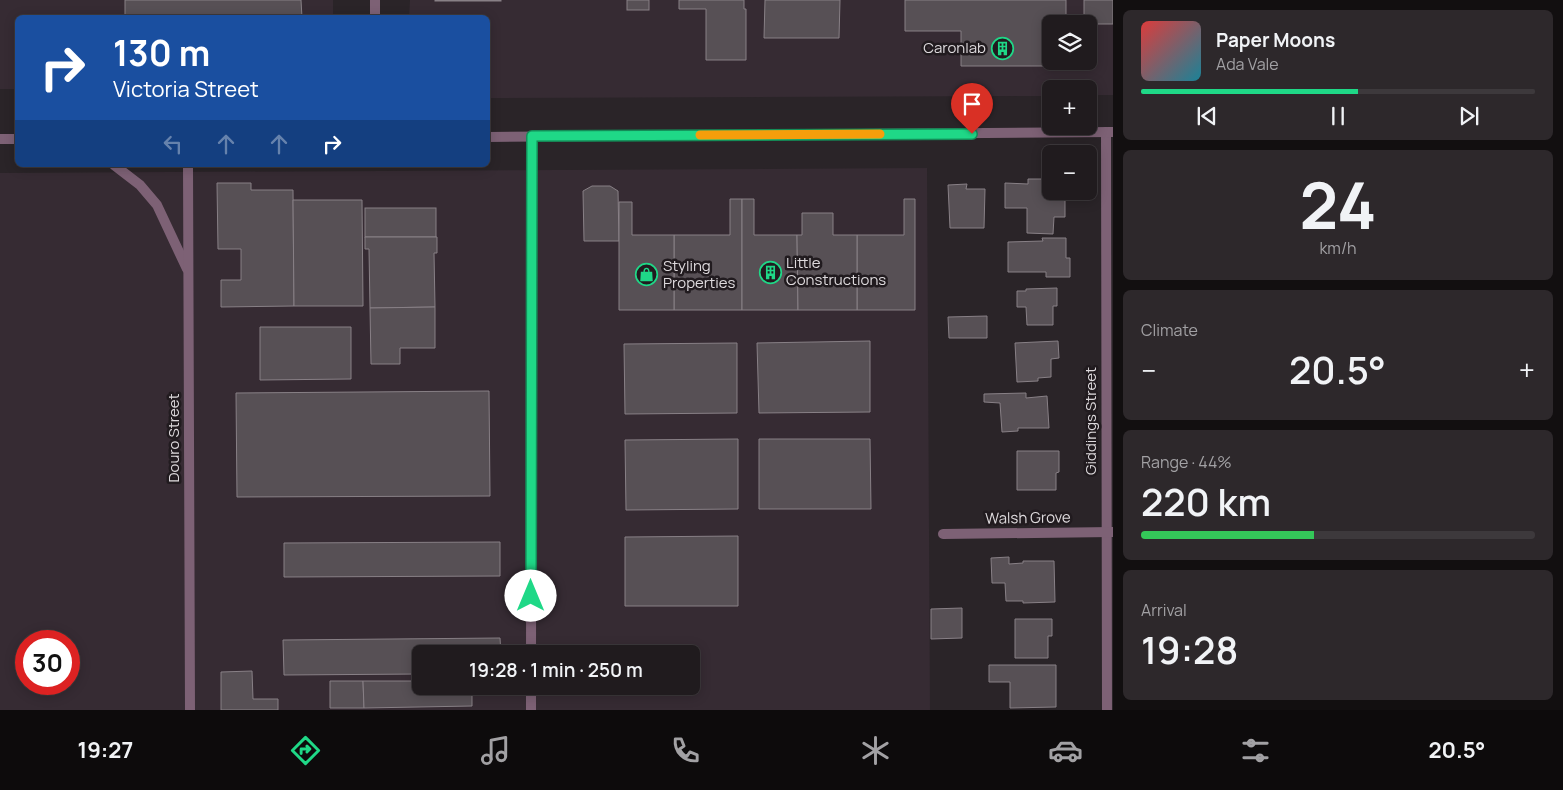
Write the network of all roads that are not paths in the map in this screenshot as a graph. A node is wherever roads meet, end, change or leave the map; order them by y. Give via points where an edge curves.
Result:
1 (375, 0) edge
2 (375, 15) edge
3 (1109, 132) edge
4 (490, 136) edge
5 (532, 136) junction
6 (0, 139) edge
7 (15, 139) edge
8 (117, 167) edge
9 (188, 167) edge
10 (188, 272) junction
11 (1110, 532) edge
12 (943, 534) dead end
13 (531, 645) edge
14 (531, 695) edge
15 (190, 710) edge
16 (531, 710) edge
17 (1107, 710) edge

1 - 2 street
3 - 5 street
3 - 11 street, Giddings Street
4 - 5 street
5 - 13 street
6 - 7 street
8 - 10 street via 140,185 157,205
9 - 10 street, Douro Street
10 - 15 street, Douro Street
11 - 12 street, Walsh Grove
11 - 17 street, Giddings Street
14 - 16 street

